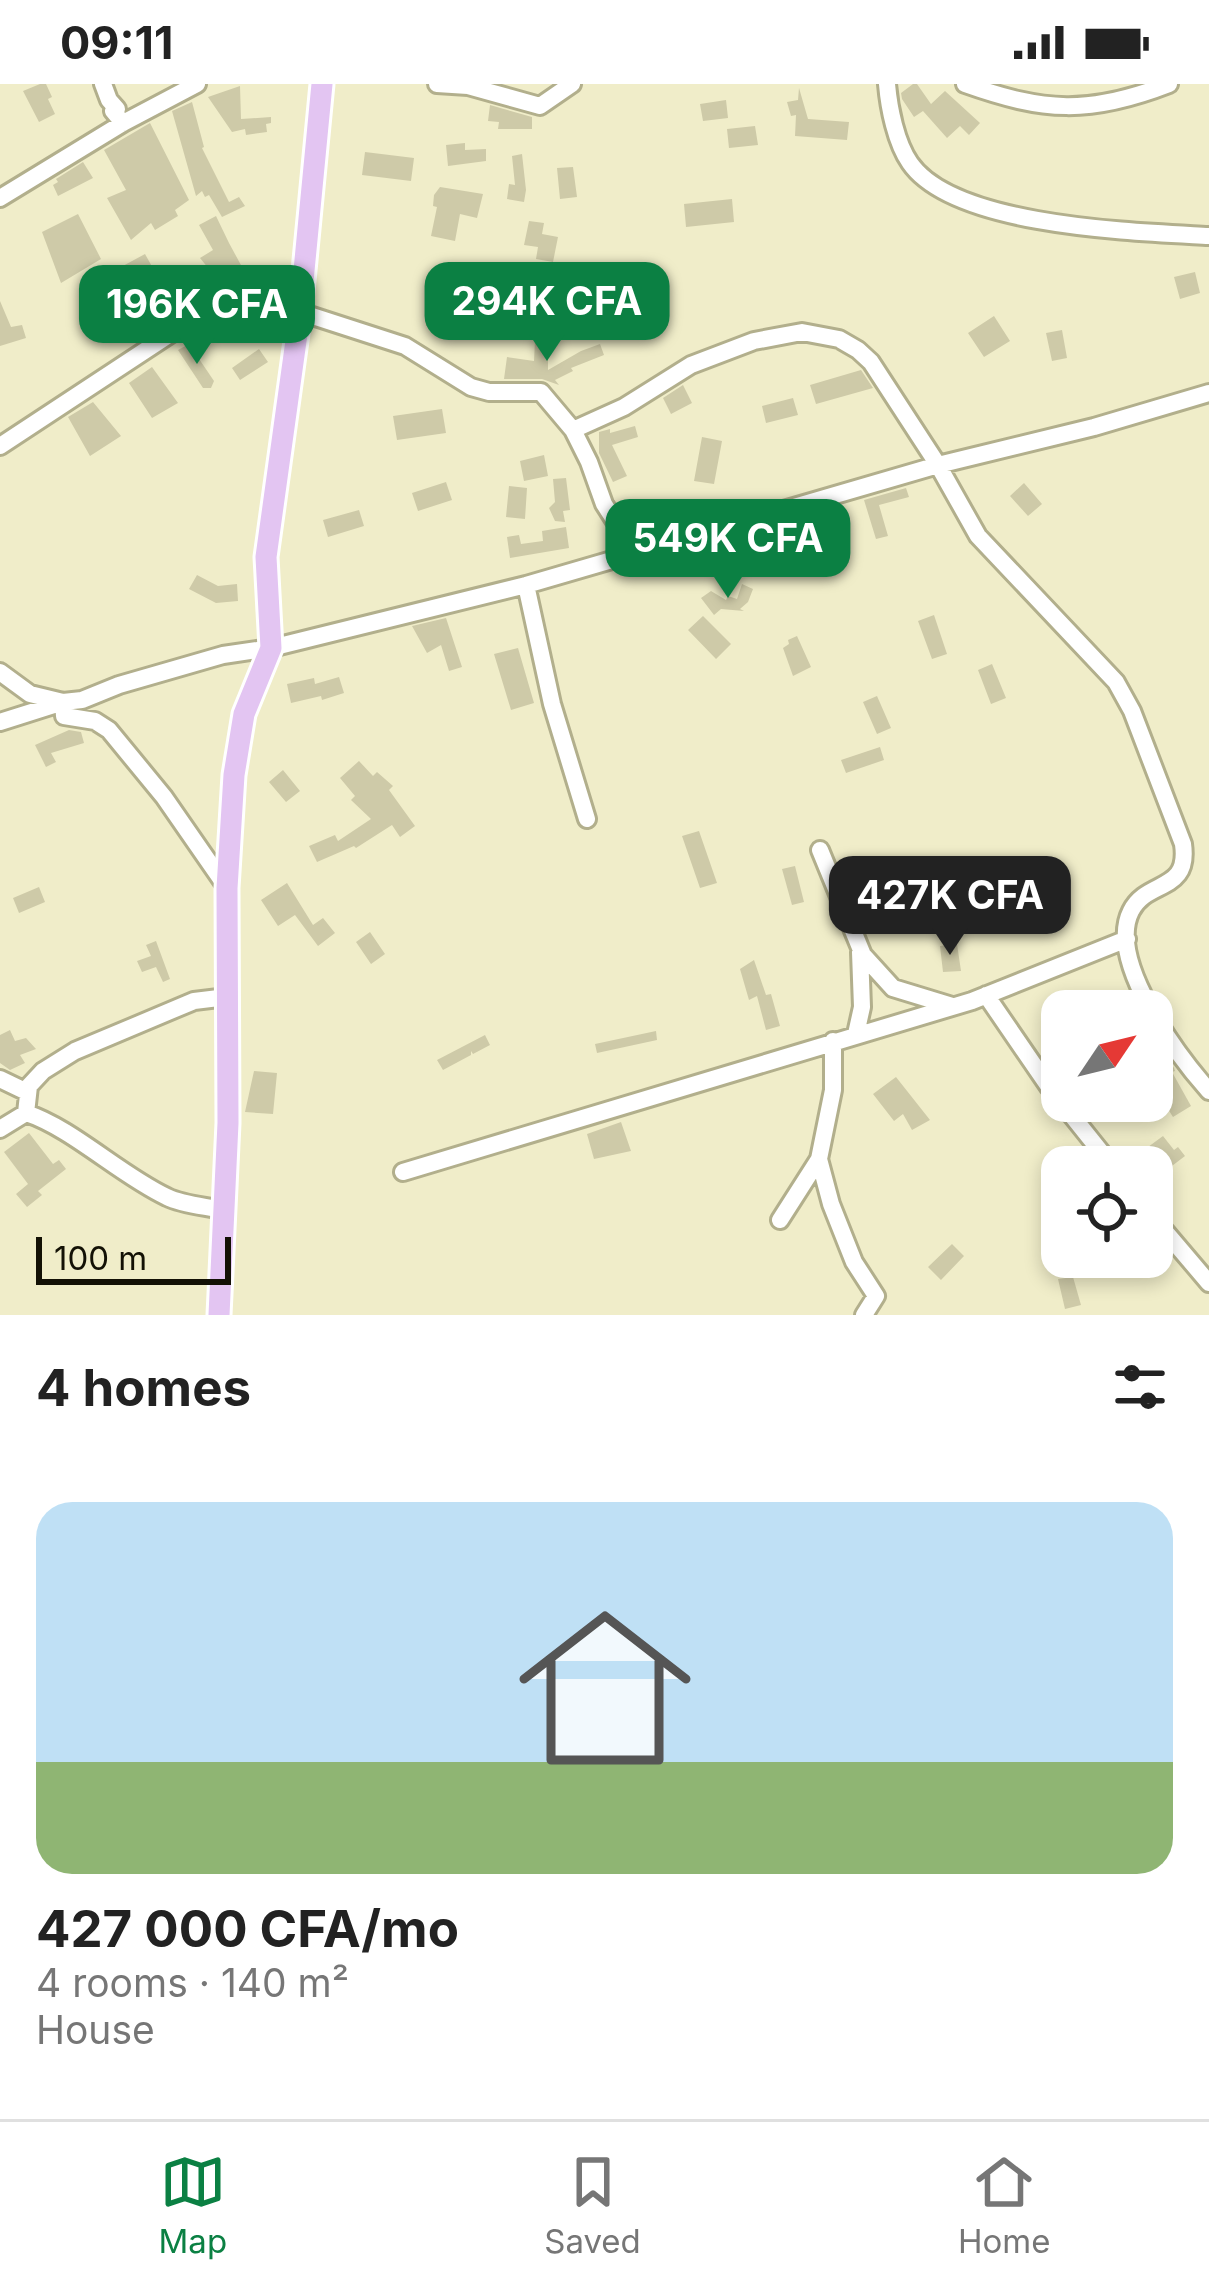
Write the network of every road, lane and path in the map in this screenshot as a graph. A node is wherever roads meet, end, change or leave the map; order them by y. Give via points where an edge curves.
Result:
1 (103, 84) edge
2 (197, 84) edge
3 (322, 84) edge
4 (437, 84) edge
5 (572, 84) edge
6 (886, 84) edge
7 (964, 84) edge
8 (1169, 84) edge
9 (123, 123) junction
10 (0, 199) edge
11 (1209, 236) edge
12 (301, 306) junction
13 (1209, 393) edge
14 (573, 430) junction
15 (0, 446) edge
16 (938, 465) junction
17 (636, 554) junction
18 (526, 585) junction
19 (271, 648) junction
20 (0, 672) edge
21 (63, 702) junction
22 (0, 722) edge
23 (587, 819) dead end
24 (820, 850) dead end
25 (227, 887) junction
26 (1127, 939) junction
27 (860, 947) junction
28 (986, 995) junction
29 (227, 998) junction
30 (953, 1006) junction
31 (856, 1034) junction
32 (833, 1041) junction
33 (0, 1079) edge
34 (1209, 1091) edge
35 (27, 1092) junction
36 (26, 1113) junction
37 (0, 1129) edge
38 (1096, 1146) edge
39 (819, 1159) junction
40 (403, 1172) dead end
41 (223, 1210) junction
42 (780, 1220) dead end
43 (1173, 1240) edge
44 (1209, 1282) edge
45 (219, 1315) edge
46 (864, 1315) edge

1 - 9 street
2 - 9 street
3 - 12 main road
4 - 5 street via 540,106
6 - 11 street via 911,165 934,186 1036,221
7 - 8 street via 1075,108
9 - 10 street
12 - 14 street via 405,346 472,387 541,392
12 - 15 street via 263,289 231,294
12 - 19 main road via 266,557
13 - 16 street
14 - 16 street via 702,360 802,332 822,334 872,362
14 - 17 street
16 - 17 street
16 - 26 street via 978,536 1102,666 1132,712 1185,856 1178,875 1132,909
17 - 18 street
18 - 19 street
18 - 23 street
19 - 21 street
19 - 25 main road via 244,714
20 - 21 street via 30,694
21 - 22 street
21 - 25 street via 64,716 109,730
24 - 27 street
25 - 29 main road
26 - 28 street
26 - 34 street via 1158,1024
27 - 30 street via 892,988
27 - 31 street
28 - 30 street
28 - 38 street
29 - 35 street via 194,1001 75,1051 43,1070
29 - 41 main road
30 - 31 street
31 - 32 street
32 - 39 street
32 - 40 street
33 - 35 street
35 - 36 street
36 - 37 street
36 - 41 street via 171,1200
39 - 42 street
39 - 46 street via 854,1262 876,1296
41 - 45 main road
43 - 44 street

